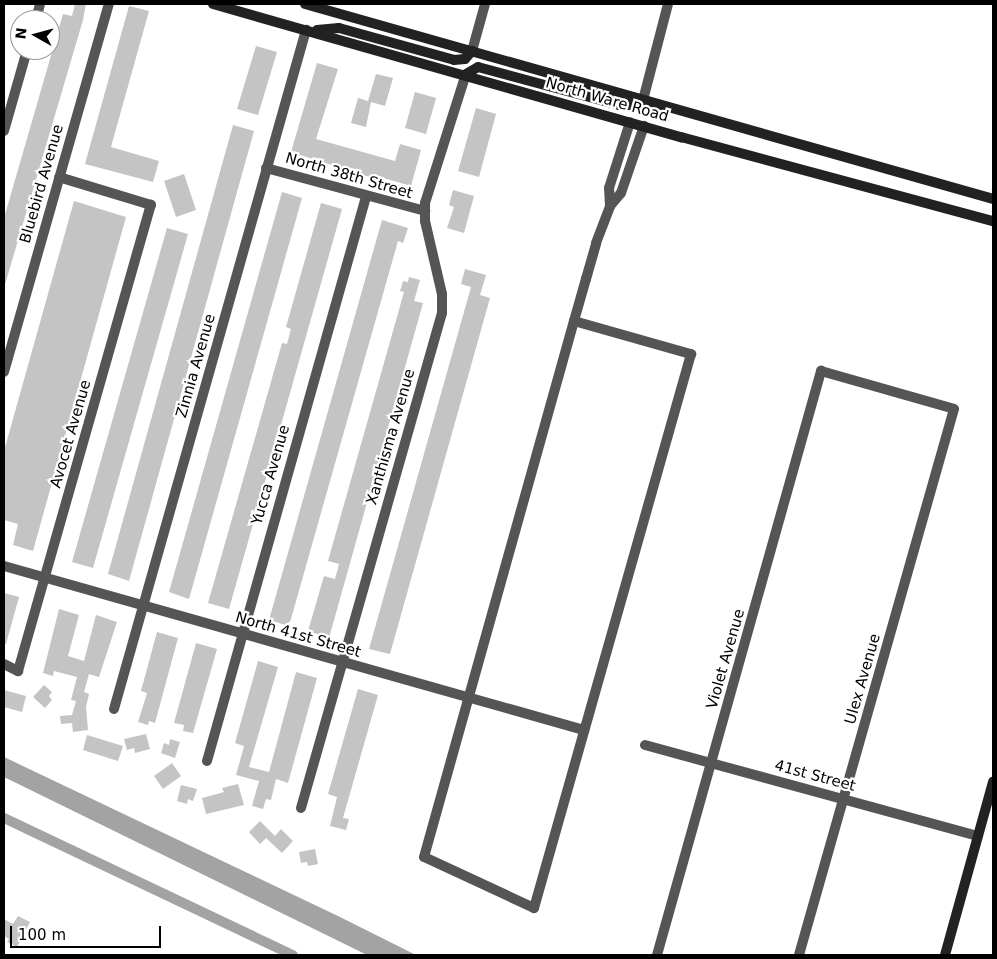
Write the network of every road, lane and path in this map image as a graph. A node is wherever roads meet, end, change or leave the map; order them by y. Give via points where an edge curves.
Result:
1 (109, 4) edge
2 (213, 4) edge
3 (305, 4) edge
4 (485, 4) edge
5 (668, 4) edge
6 (330, 7) edge
7 (306, 30) junction
8 (472, 51) junction
9 (24, 60) edge
10 (466, 74) junction
11 (643, 100) junction
12 (660, 105) junction
13 (630, 122) junction
14 (644, 126) junction
15 (4, 131) edge
16 (618, 161) junction
17 (630, 166) junction
18 (266, 168) junction
19 (59, 177) junction
20 (366, 197) junction
21 (993, 199) edge
22 (610, 206) junction
23 (425, 212) junction
24 (993, 221) edge
25 (574, 321) junction
26 (4, 372) edge
27 (954, 409) joint
28 (4, 566) edge
29 (46, 578) junction
30 (144, 605) junction
31 (242, 634) junction
32 (4, 664) edge
33 (343, 664) junction
34 (468, 700) junction
35 (114, 709) dead end
36 (584, 730) junction
37 (644, 745) dead end
38 (207, 761) dead end
39 (712, 764) junction
40 (993, 782) edge
41 (845, 800) junction
42 (301, 808) dead end
43 (978, 836) junction
44 (657, 955) edge
45 (799, 955) edge
46 (945, 955) edge

1 - 19 street, Bluebird Avenue
2 - 7 main road, North Ware Road
3 - 6 main road, North Ware Road
4 - 8 street
5 - 11 street
6 - 8 main road, North Ware Road
7 - 8 main road via 339,28 454,60 465,59
7 - 10 main road, North Ware Road
7 - 18 street, Zinnia Avenue
8 - 11 main road, North Ware Road
9 - 15 street
10 - 12 main road via 478,67 619,105
10 - 13 main road, North Ware Road
10 - 23 street, Xanthisma Avenue
11 - 12 main road, North Ware Road
12 - 21 main road, North Ware Road
13 - 14 main road, North Ware Road
13 - 16 street
14 - 17 street
14 - 24 main road, North Ware Road
16 - 17 street
16 - 22 street via 609,188
17 - 22 street via 620,192
18 - 20 street, North 38th Street
18 - 30 street, Zinnia Avenue
19 - 26 street, Bluebird Avenue
19 - 29 street, Avocet Avenue via 151,205
20 - 23 street, North 38th Street
20 - 31 street, Yucca Avenue
22 - 25 street
23 - 33 street, Xanthisma Avenue via 442,294 442,314
25 - 34 street
25 - 36 street via 691,354
27 - 39 street, Violet Avenue via 822,371
27 - 41 street, Ulex Avenue
28 - 29 street, North 41st Street
29 - 30 street, North 41st Street
29 - 32 street, Avocet Avenue via 18,670
30 - 31 street, North 41st Street
30 - 35 street, Zinnia Avenue
31 - 33 street, North 41st Street
31 - 38 street, Yucca Avenue
33 - 34 street, North 41st Street
33 - 42 street, Xanthisma Avenue
34 - 36 street, North 41st Street
34 - 36 street via 424,857 534,908
37 - 39 street, 41st Street
39 - 41 street, 41st Street
39 - 44 street, Violet Avenue
40 - 43 main road
41 - 43 street, 41st Street
41 - 45 street, Ulex Avenue
43 - 46 main road

